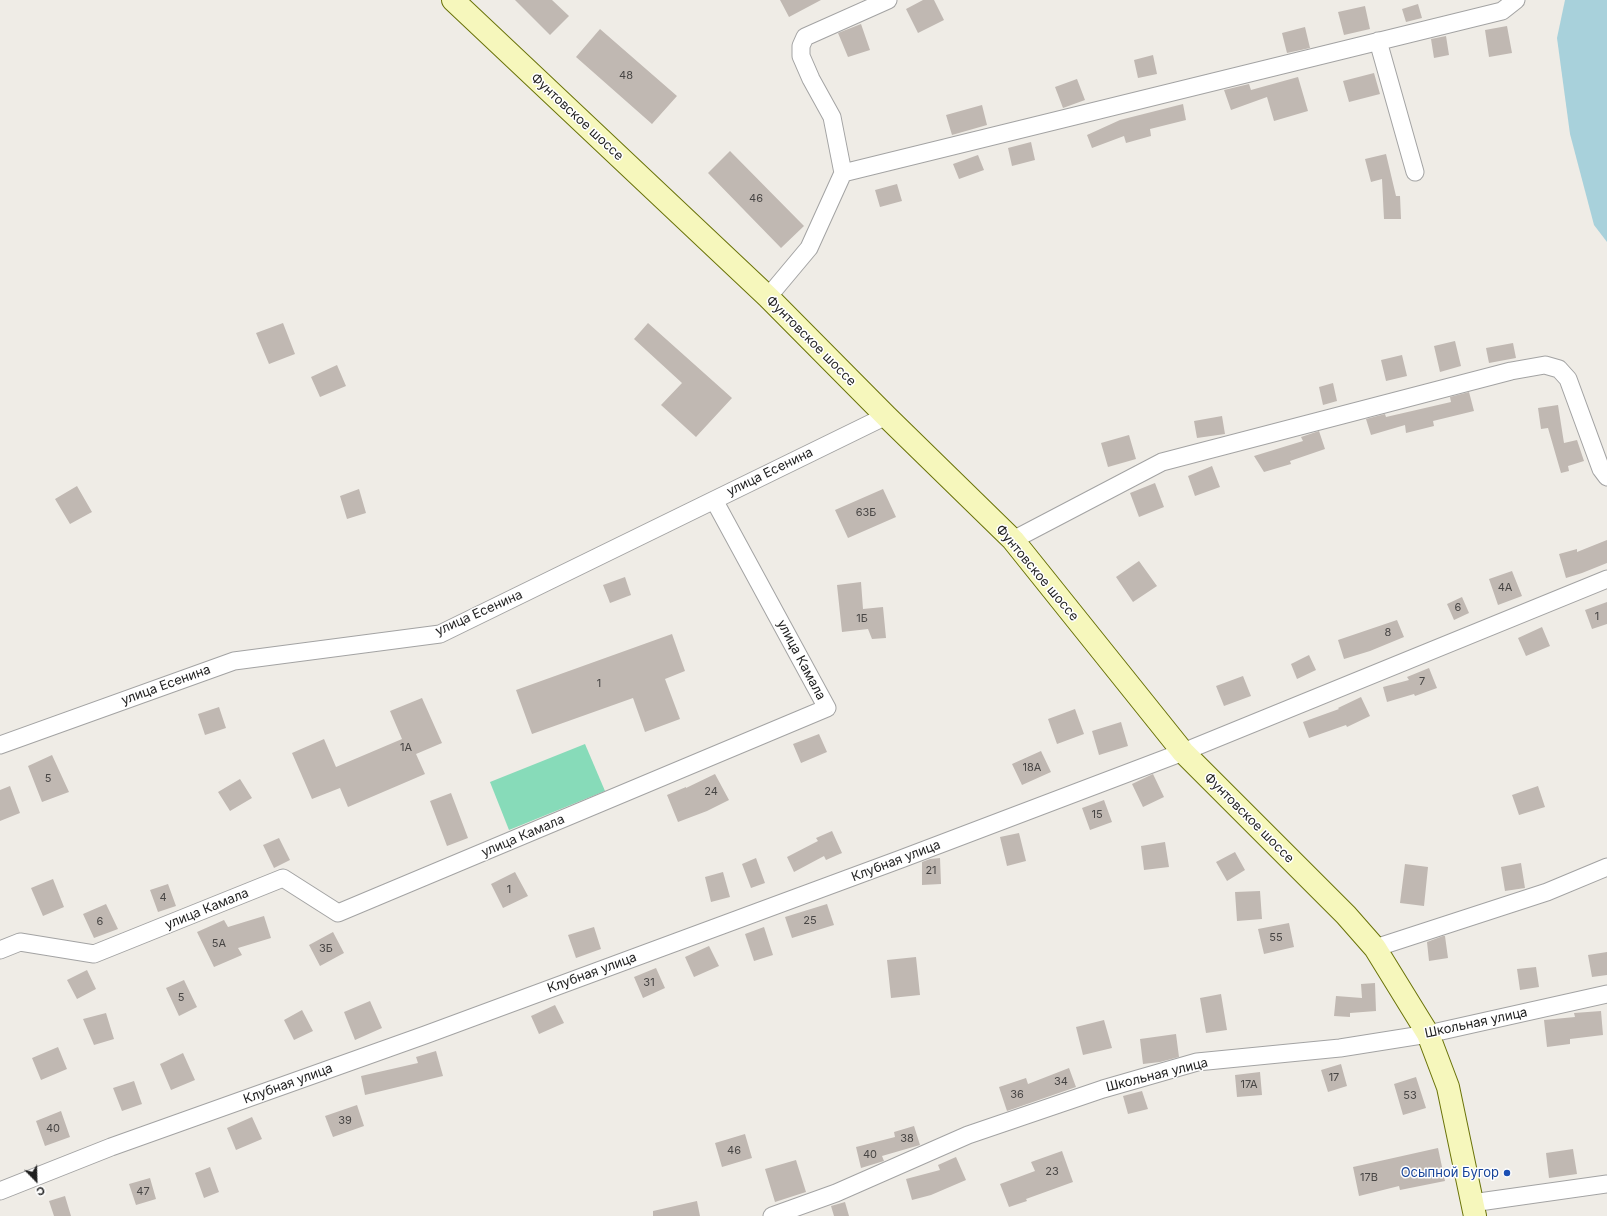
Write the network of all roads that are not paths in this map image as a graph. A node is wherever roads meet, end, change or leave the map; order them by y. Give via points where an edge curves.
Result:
1 (453, 0) edge
2 (888, 0) edge
3 (1516, 0) edge
4 (1378, 41) junction
5 (1416, 172) dead end
6 (843, 173) junction
7 (768, 297) junction
8 (886, 416) junction
9 (1607, 477) edge
10 (714, 500) junction
11 (1013, 540) junction
12 (1607, 579) edge
13 (0, 745) edge
14 (1183, 752) junction
15 (1607, 867) edge
16 (1375, 948) junction
17 (0, 950) edge
18 (1607, 994) edge
19 (1428, 1034) junction
20 (1607, 1184) edge
21 (0, 1191) edge
22 (1473, 1209) edge
23 (772, 1216) edge

1 - 7 street, Фунтовское шоссе
2 - 6 street via 805,37 801,46 801,56 811,79 832,117
3 - 4 street via 1502,11
4 - 5 street
4 - 6 street
6 - 7 street via 809,248
7 - 8 street, Фунтовское шоссе
8 - 10 street, улица Есенина
8 - 11 street, Фунтовское шоссе
9 - 11 street via 1601,469 1568,379 1559,369 1545,364 1162,462
10 - 13 street, улица Есенина via 440,634 234,661
10 - 17 street, улица Камала via 827,708 338,914 284,878 94,954 20,942
11 - 14 street, Фунтовское шоссе
12 - 14 street, Клубная улица
14 - 16 street, Фунтовское шоссе via 1346,915
14 - 21 street, Клубная улица via 426,1035 111,1147
15 - 16 street via 1547,892
16 - 19 street, Фунтовское шоссе
18 - 19 street, Школьная улица
19 - 22 street, Фунтовское шоссе via 1448,1087
19 - 23 street, Школьная улица via 1340,1048 1197,1062 1103,1089 968,1135 836,1193
20 - 22 street

